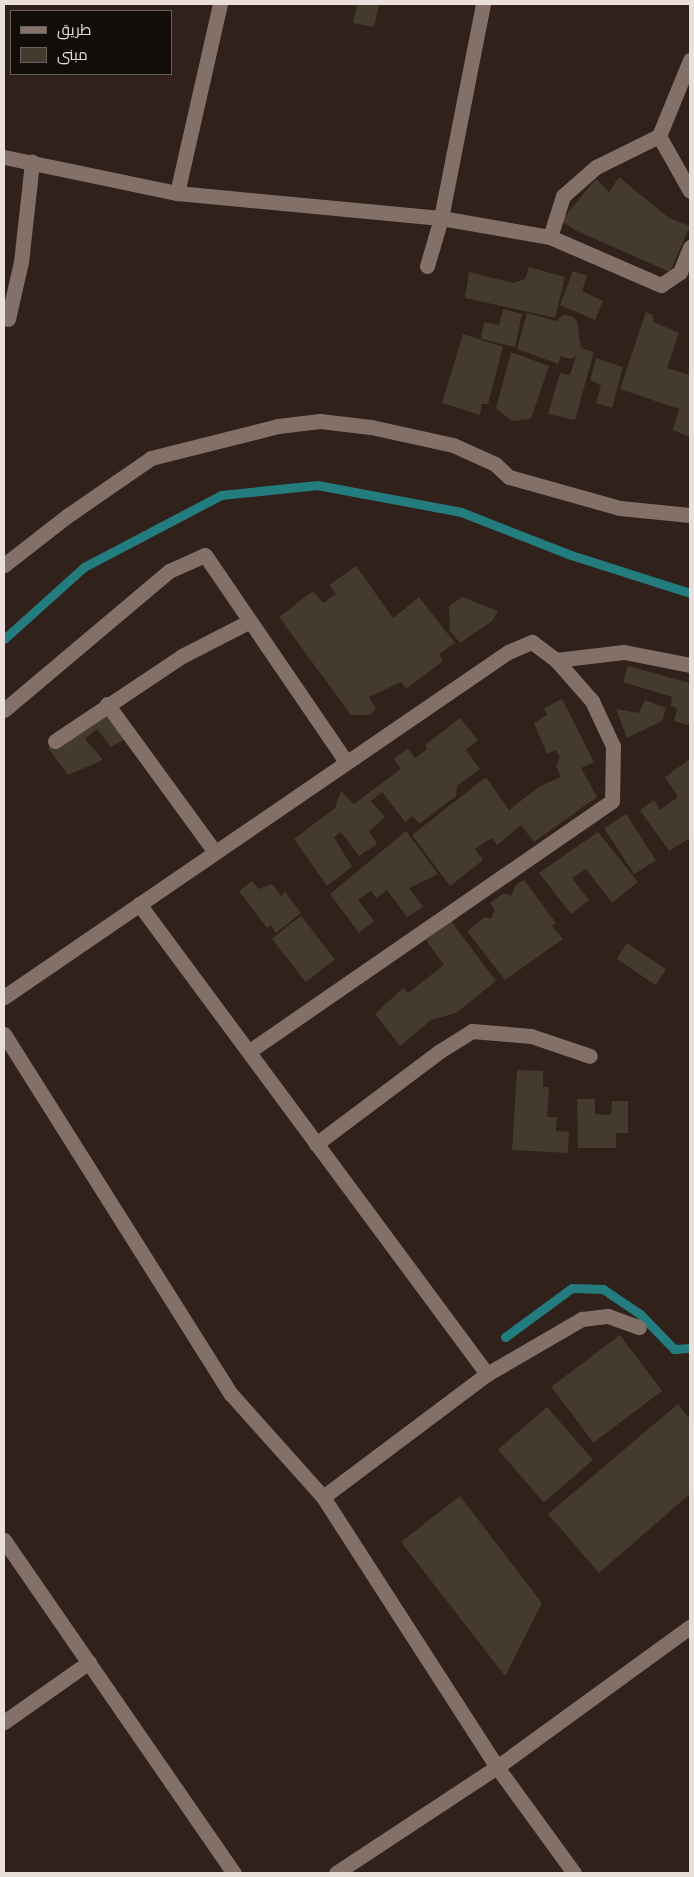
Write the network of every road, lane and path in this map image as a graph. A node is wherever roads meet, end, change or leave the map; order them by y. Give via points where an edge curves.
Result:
1 (220, 4) edge
2 (483, 4) edge
3 (690, 60) edge
4 (659, 136) junction
5 (4, 157) edge
6 (32, 162) junction
7 (177, 192) junction
8 (690, 192) edge
9 (441, 218) junction
10 (550, 237) junction
11 (690, 247) edge
12 (427, 266) dead end
13 (8, 319) dead end
14 (690, 515) edge
15 (4, 565) edge
16 (250, 621) junction
17 (556, 660) junction
18 (690, 665) edge
19 (107, 704) junction
20 (4, 710) edge
21 (55, 741) dead end
22 (346, 762) junction
23 (215, 852) junction
24 (139, 904) junction
25 (4, 997) edge
26 (4, 1034) edge
27 (250, 1051) junction
28 (590, 1056) dead end
29 (316, 1144) junction
30 (639, 1327) dead end
31 (487, 1374) junction
32 (323, 1497) junction
33 (4, 1540) edge
34 (690, 1627) edge
35 (89, 1662) junction
36 (4, 1722) edge
37 (497, 1766) junction
38 (234, 1873) edge
39 (336, 1873) edge
40 (574, 1873) edge

1 - 7 street
2 - 9 street
3 - 4 street
4 - 8 street
4 - 10 street via 596,167 563,196
5 - 6 street
6 - 7 street
6 - 13 street via 22,262
7 - 9 street
9 - 10 street
9 - 12 street
10 - 11 street via 661,285 680,272
14 - 15 street via 620,508 509,477 495,464 453,445 371,427 320,421 278,426 150,458
16 - 19 street via 182,656
16 - 20 street via 205,555 169,570
16 - 22 street
17 - 18 street via 624,652
17 - 22 street via 532,642 508,652
17 - 27 street via 592,701 613,746 612,801
19 - 21 street
19 - 23 street
22 - 23 street
23 - 24 street
24 - 25 street
24 - 27 street
26 - 32 street via 232,1394
27 - 29 street
28 - 29 street via 531,1036 472,1031 440,1051
29 - 31 street
30 - 31 street via 608,1316 582,1319
31 - 32 street
32 - 37 street
33 - 35 street
34 - 37 street
35 - 36 street
35 - 38 street
37 - 39 street
37 - 40 street

